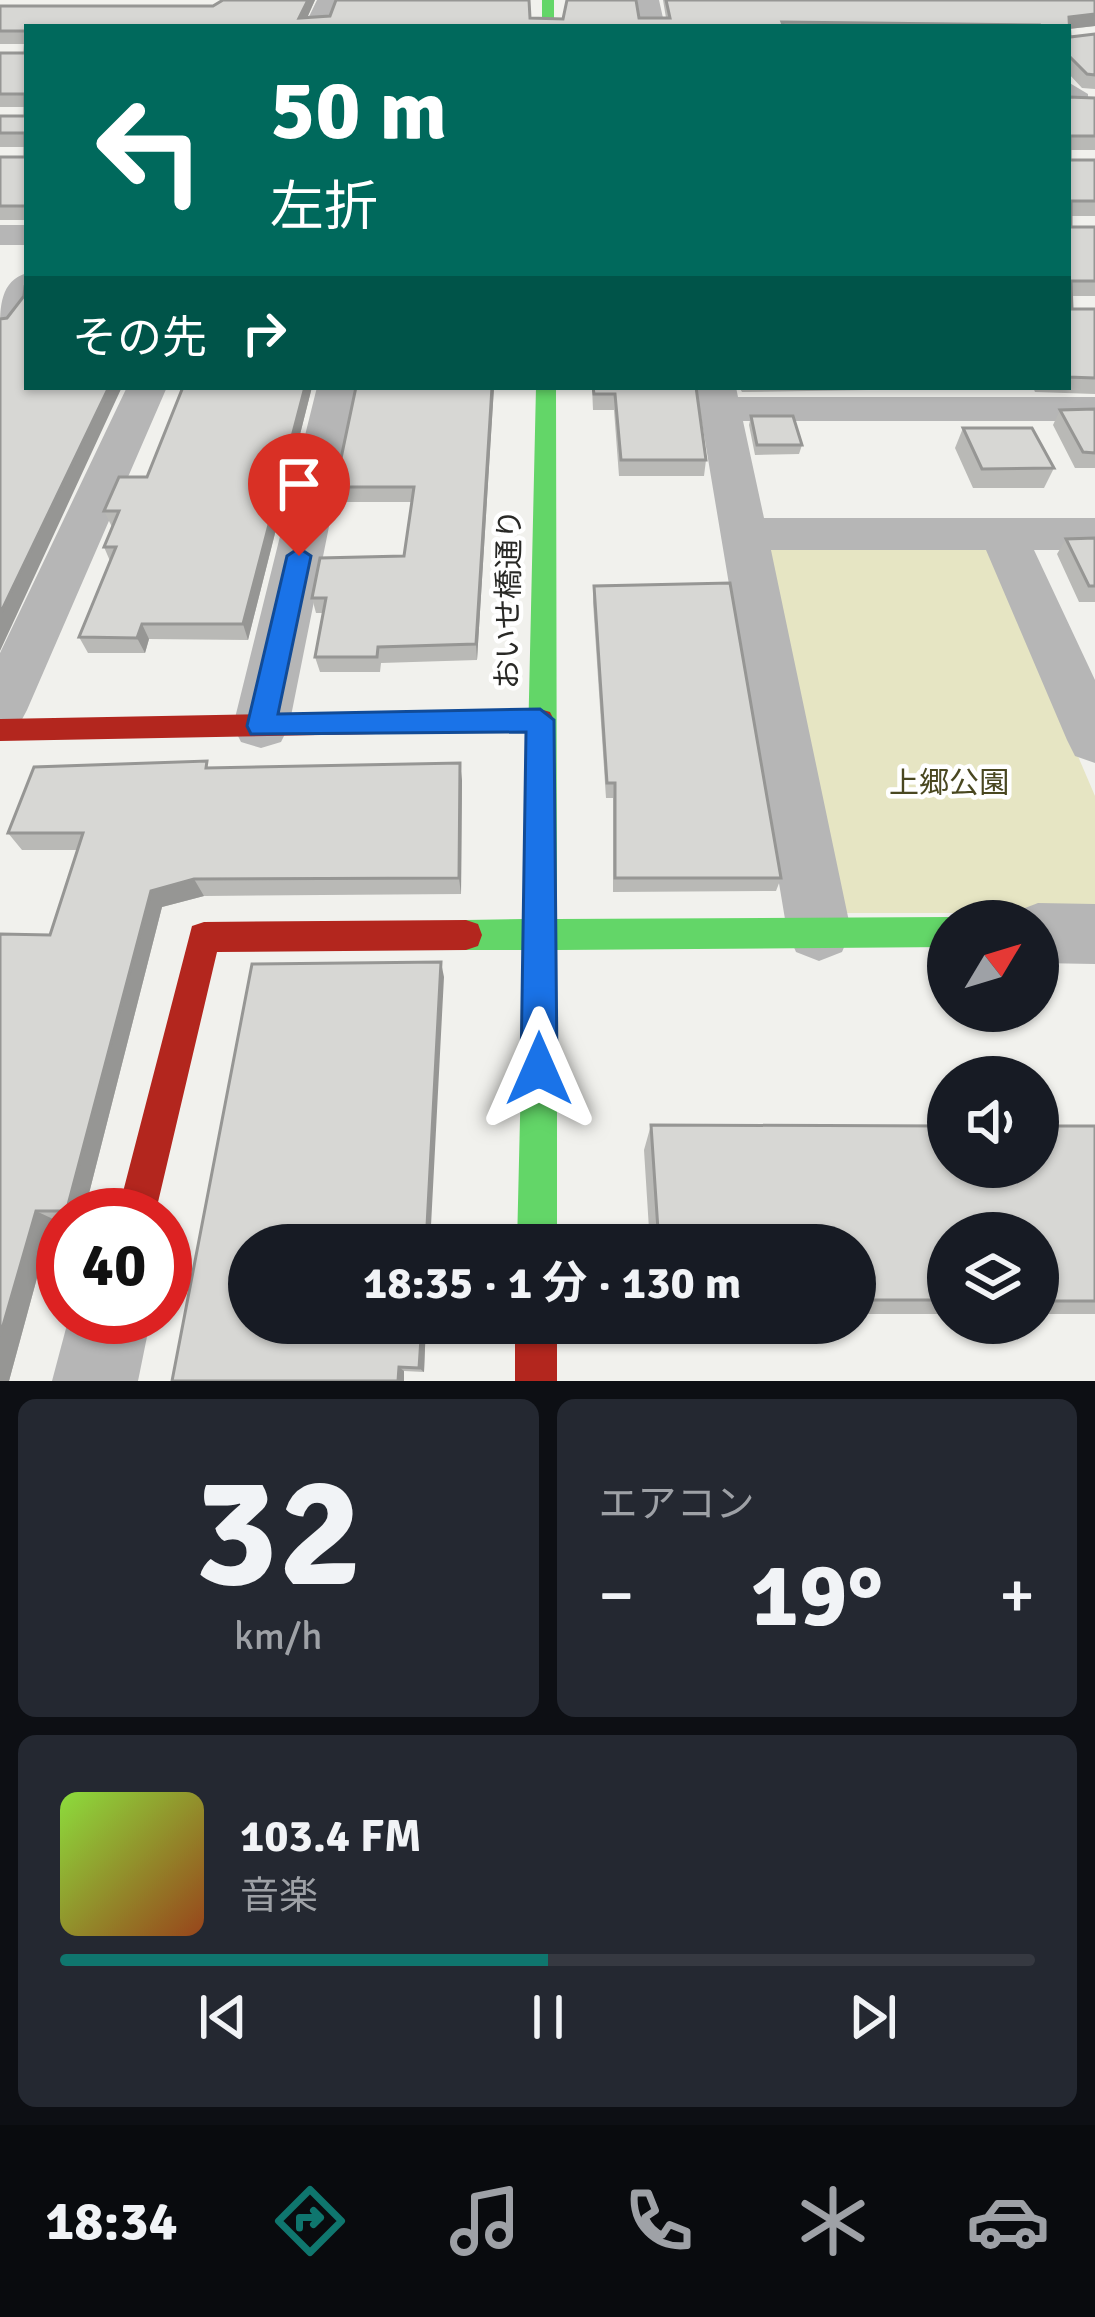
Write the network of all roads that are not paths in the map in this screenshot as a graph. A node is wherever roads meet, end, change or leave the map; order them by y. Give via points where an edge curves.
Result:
1 (524, 0) edge
2 (548, 0) edge
3 (573, 0) edge
4 (971, 1) edge
5 (987, 1) edge
6 (1008, 24) edge
7 (24, 288) edge
8 (0, 321) edge
9 (146, 390) edge
10 (336, 390) edge
11 (545, 390) edge
12 (718, 398) edge
13 (1095, 409) edge
14 (745, 534) junction
15 (1003, 534) junction
16 (1095, 534) edge
17 (0, 710) edge
18 (1089, 714) edge
19 (540, 720) junction
20 (261, 726) junction
21 (0, 730) edge
22 (819, 932) junction
23 (927, 932) edge
24 (1059, 933) edge
25 (1095, 934) edge
26 (541, 936) junction
27 (143, 1188) edge
28 (537, 1224) edge
29 (103, 1344) edge
30 (536, 1344) edge
31 (94, 1381) edge
32 (536, 1381) edge

1 - 2 street
2 - 3 street
4 - 5 street
5 - 6 street
7 - 8 street
9 - 17 street
10 - 20 street
11 - 19 street, おいせ橋通り
12 - 13 street
12 - 14 street
14 - 15 street
14 - 22 street
15 - 16 street
15 - 18 street
19 - 20 street
19 - 26 street, おいせ橋通り
20 - 21 street
22 - 23 street
22 - 26 street
24 - 25 street
26 - 27 street via 205,937
26 - 28 street, おいせ橋通り
29 - 31 street
30 - 32 street

